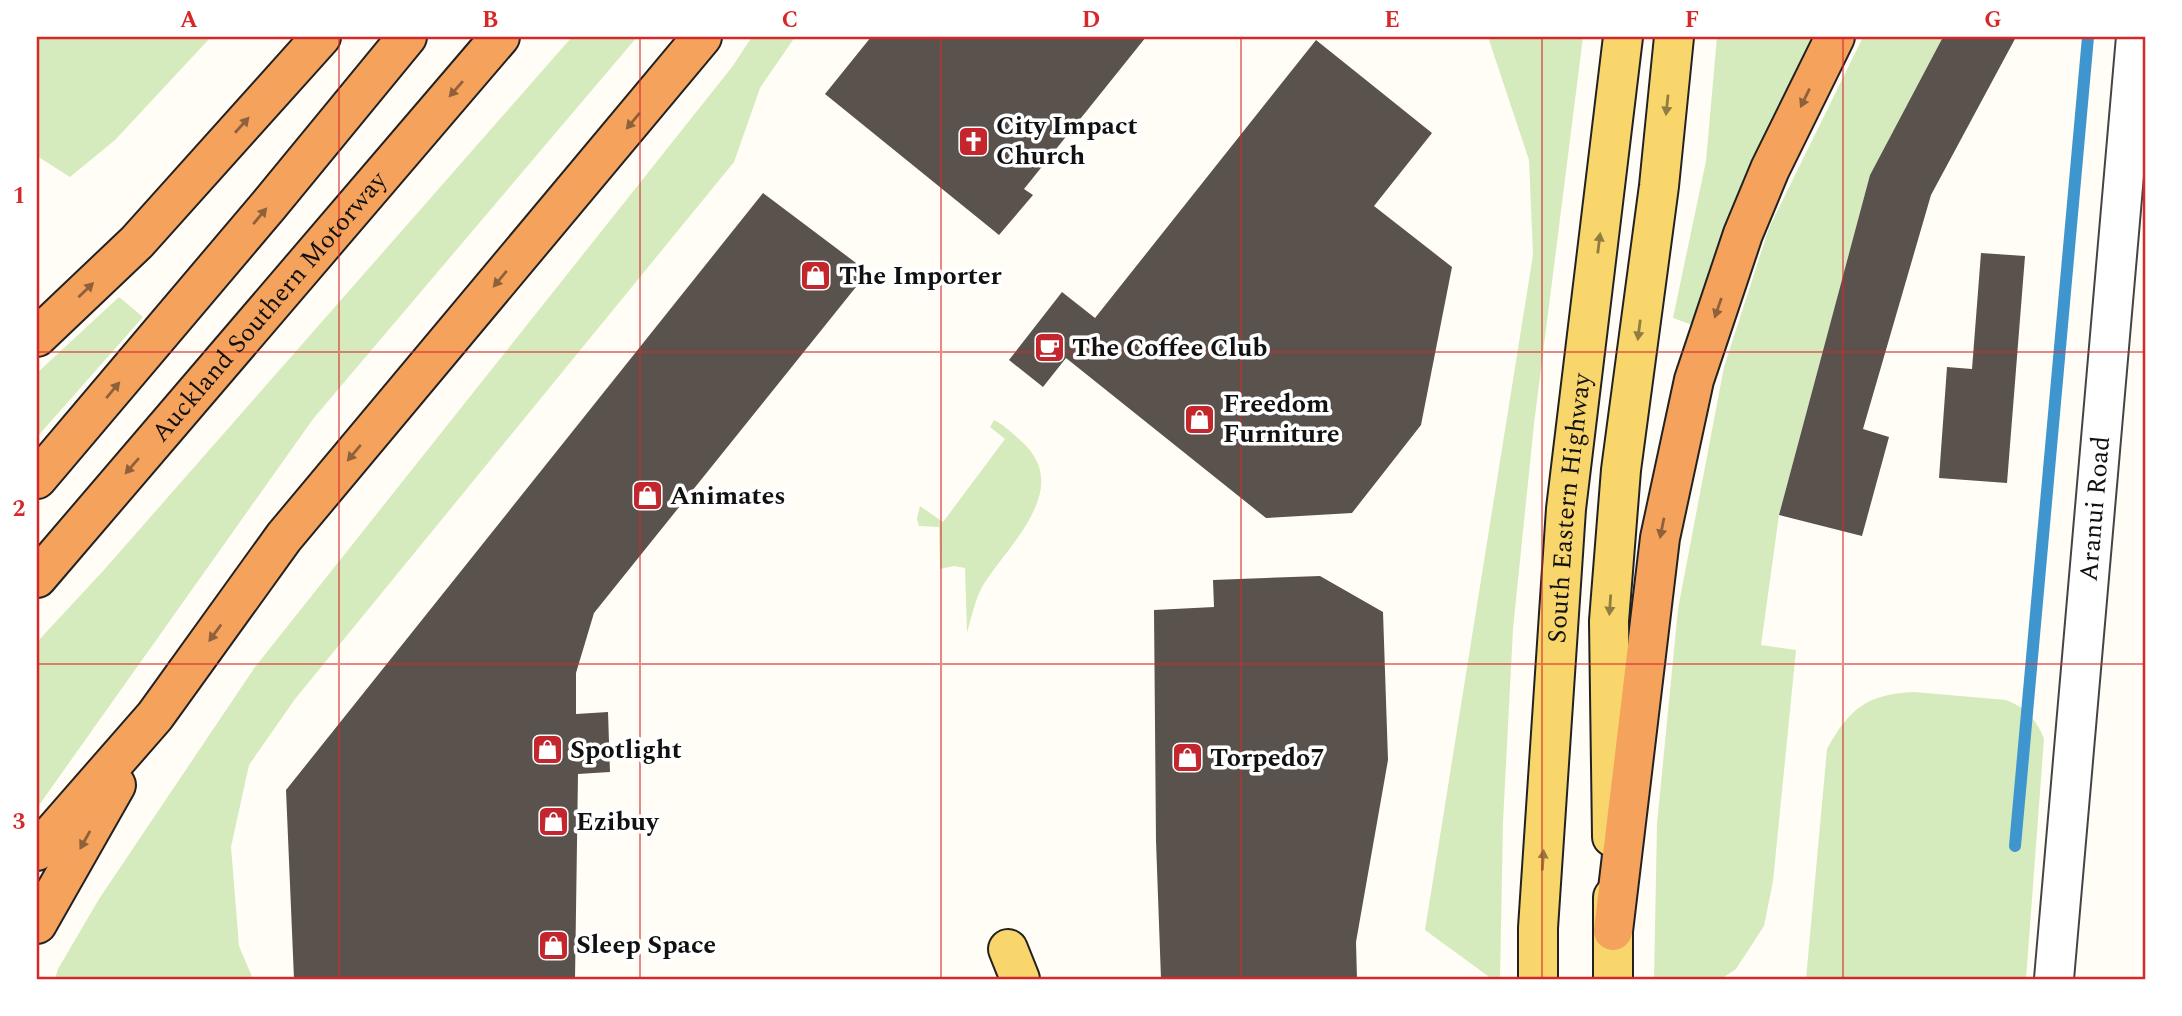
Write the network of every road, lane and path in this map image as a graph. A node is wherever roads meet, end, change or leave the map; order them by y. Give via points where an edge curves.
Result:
1 (321, 37) edge
2 (407, 37) edge
3 (500, 37) edge
4 (702, 37) edge
5 (1623, 37) edge
6 (1674, 37) edge
7 (1835, 37) edge
8 (2136, 37) edge
9 (37, 338) edge
10 (37, 479) edge
11 (37, 578) edge
12 (155, 716) junction
13 (37, 851) edge
14 (37, 924) edge
15 (1613, 931) junction
16 (1000, 979) edge
17 (1020, 979) edge
18 (1538, 979) edge
19 (1613, 979) edge
20 (2054, 979) edge

9 -> 1 highway via 137,242
10 -> 2 highway
3 -> 11 highway, Auckland Southern Motorway
4 -> 12 highway via 284,537
18 -> 5 main road, South Eastern Highway via 1566,509
6 -> 15 main road, South Eastern Highway via 1621,470 1609,621
7 -> 15 highway via 1743,234 1694,380 1660,538
8 - 20 street, Aranui Road
12 - 13 highway
12 -> 14 highway
15 - 19 main road, South Eastern Highway
16 - 17 main road via 1009,949

